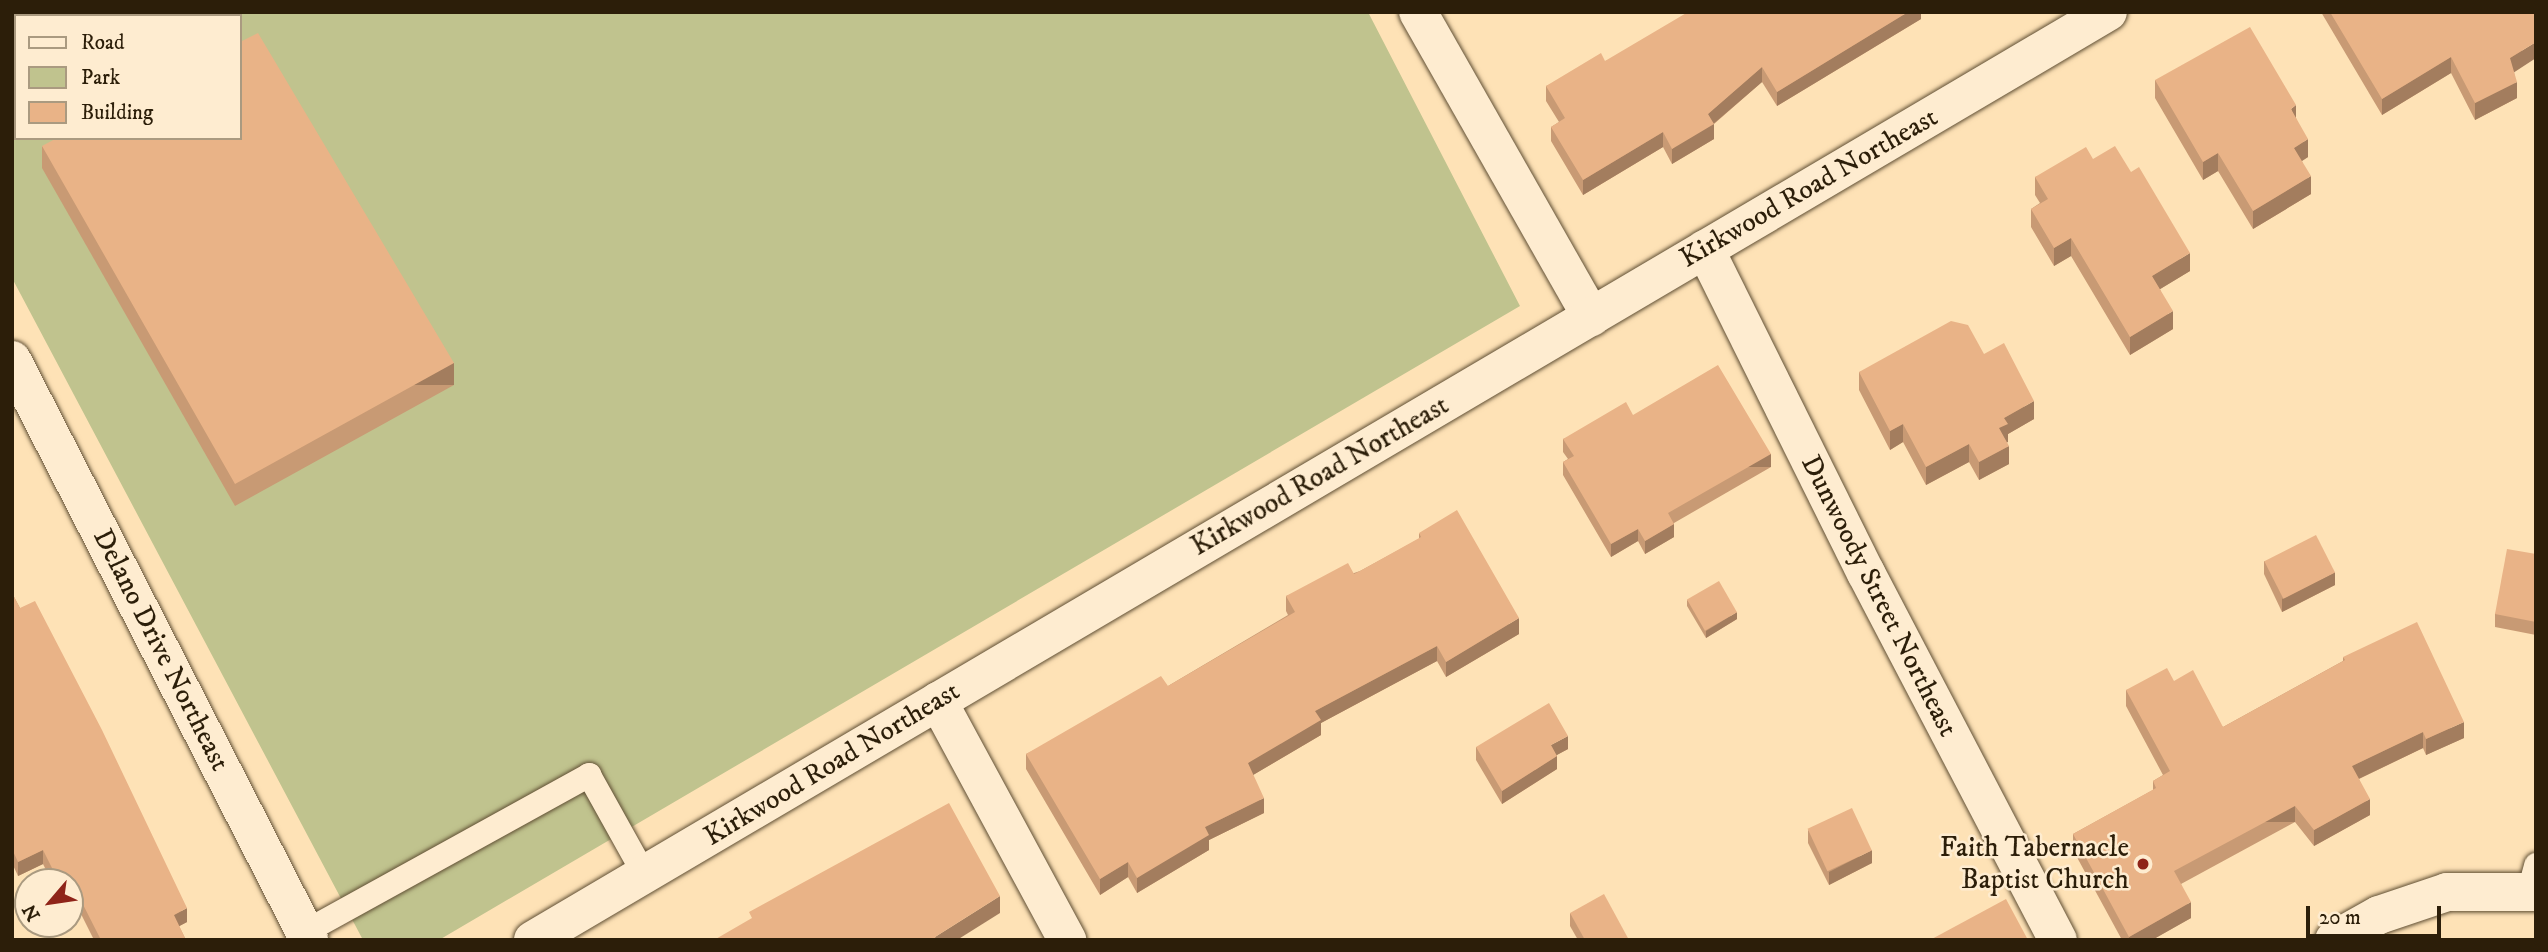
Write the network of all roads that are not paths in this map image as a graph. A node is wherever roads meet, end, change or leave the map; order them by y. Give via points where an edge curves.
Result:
1 (1418, 12) edge
2 (2108, 12) edge
3 (1705, 249) junction
4 (1591, 317) junction
5 (12, 360) edge
6 (938, 701) junction
7 (644, 874) junction
8 (2534, 883) edge
9 (307, 936) edge
10 (533, 940) edge
11 (1067, 940) edge
12 (2058, 940) edge
13 (2334, 940) edge

1 - 4 street
2 - 3 street, Kirkwood Road Northeast
3 - 4 street, Kirkwood Road Northeast
3 - 12 street, Dunwoody Street Northeast
4 - 6 street, Kirkwood Road Northeast
5 - 9 street, Delano Drive Northeast
6 - 7 street, Kirkwood Road Northeast
6 - 11 street
7 - 9 lane via 589,775
7 - 10 street, Kirkwood Road Northeast
8 - 13 street via 2447,891 2379,915

